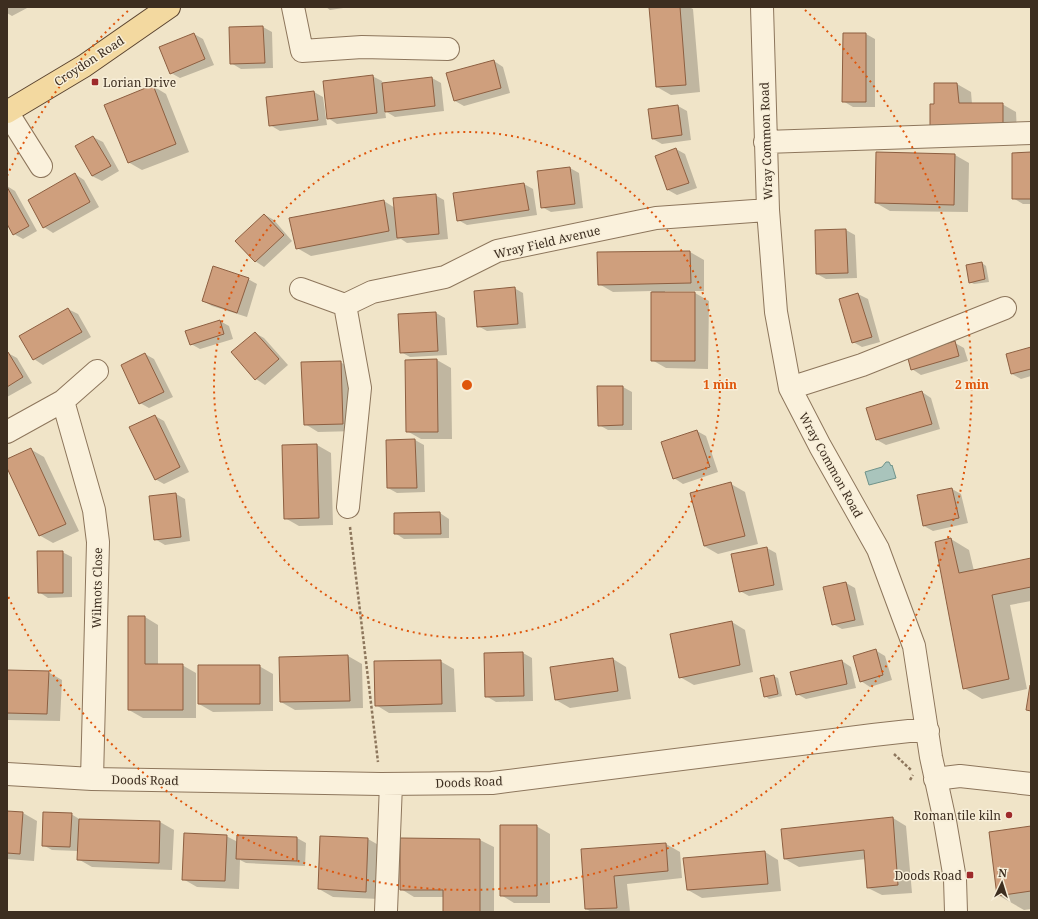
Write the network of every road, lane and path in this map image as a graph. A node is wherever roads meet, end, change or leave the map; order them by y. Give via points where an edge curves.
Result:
1 (169, 7) edge
2 (293, 7) edge
3 (762, 7) edge
4 (448, 49) dead end
5 (7, 112) edge
6 (1031, 133) edge
7 (765, 142) junction
8 (41, 166) dead end
9 (768, 210) junction
10 (301, 289) dead end
11 (345, 305) junction
12 (1005, 308) dead end
13 (97, 371) dead end
14 (790, 388) junction
15 (63, 401) junction
16 (7, 432) edge
17 (348, 507) joint
18 (928, 731) junction
19 (873, 735) junction
20 (7, 774) edge
21 (92, 779) junction
22 (935, 780) junction
23 (386, 784) junction
24 (1031, 784) edge
25 (386, 911) dead end
26 (956, 912) edge

1 - 5 main road, Croydon Road via 84,66
2 - 4 street via 302,51 362,47
3 - 7 street, Wray Common Road
5 - 8 street, Croydon Road
6 - 7 street
7 - 9 street, Wray Common Road
9 - 11 street, Wray Field Avenue via 656,218 497,251 445,277 372,292
9 - 14 street, Wray Common Road via 776,312
10 - 11 street
11 - 17 street via 360,388
12 - 14 street via 862,365
13 - 15 street
14 - 18 street, Wray Common Road via 878,549 914,646
15 - 16 street
15 - 21 street, Wilmots Close via 94,510 98,542
17 - 23 path
18 - 19 street, Doods Road
18 - 22 street, Wray Common Road
19 - 22 path via 914,773
19 - 23 street, Doods Road via 492,783
20 - 21 street, Doods Road
21 - 23 street, Doods Road
22 - 24 street via 960,776
22 - 26 street, Wray Common Road via 945,821
23 - 25 street

